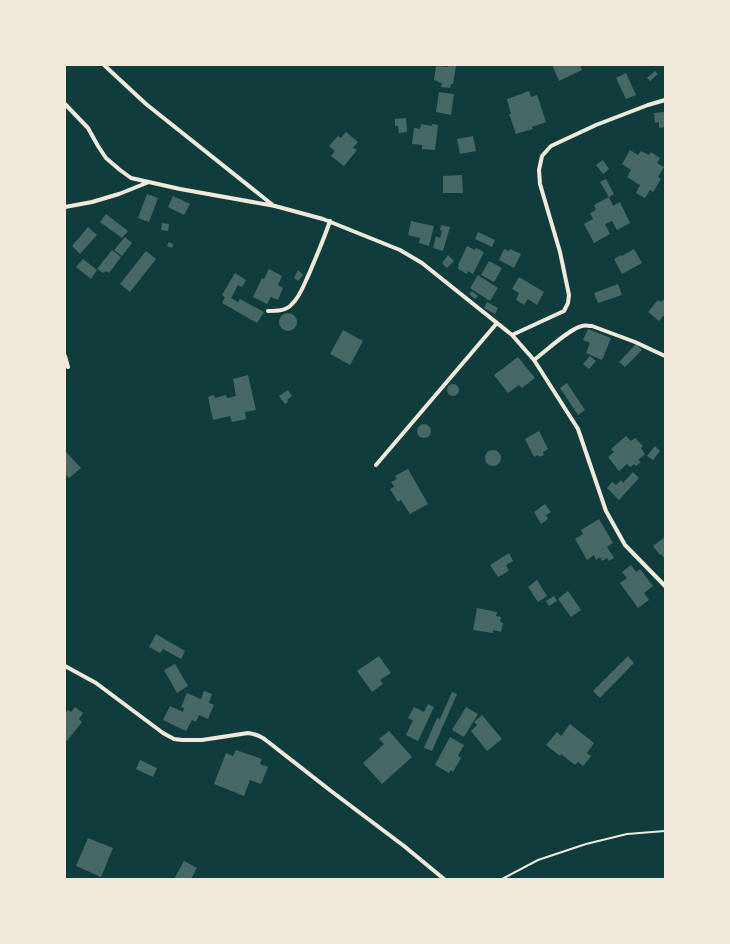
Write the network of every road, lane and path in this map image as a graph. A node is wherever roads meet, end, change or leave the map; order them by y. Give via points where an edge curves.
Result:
1 (104, 65) edge
2 (665, 100) edge
3 (65, 104) edge
4 (149, 182) junction
5 (275, 206) junction
6 (65, 207) edge
7 (330, 222) junction
8 (268, 311) dead end
9 (497, 323) junction
10 (512, 335) junction
11 (65, 356) edge
12 (665, 356) edge
13 (534, 360) junction
14 (68, 367) dead end
15 (376, 465) dead end
16 (665, 586) edge
17 (65, 666) edge
18 (665, 831) edge
19 (444, 879) edge
20 (502, 879) edge

1 - 5 street via 146,104
2 - 10 street via 596,125 551,146 542,156 540,184 560,252 569,295 568,303 564,311
3 - 4 street via 88,128 106,158 131,178
4 - 5 street
4 - 6 street via 119,194
5 - 7 street
7 - 8 street via 298,297 288,308
7 - 9 street via 400,250 422,262
9 - 10 street
9 - 15 street
10 - 13 street
11 - 14 street
12 - 13 street via 635,342 586,325 570,331
13 - 16 street via 578,429 606,511 625,545
17 - 19 street via 96,683 174,739 202,740 248,734 260,736
18 - 20 path via 627,834 586,844 538,860

